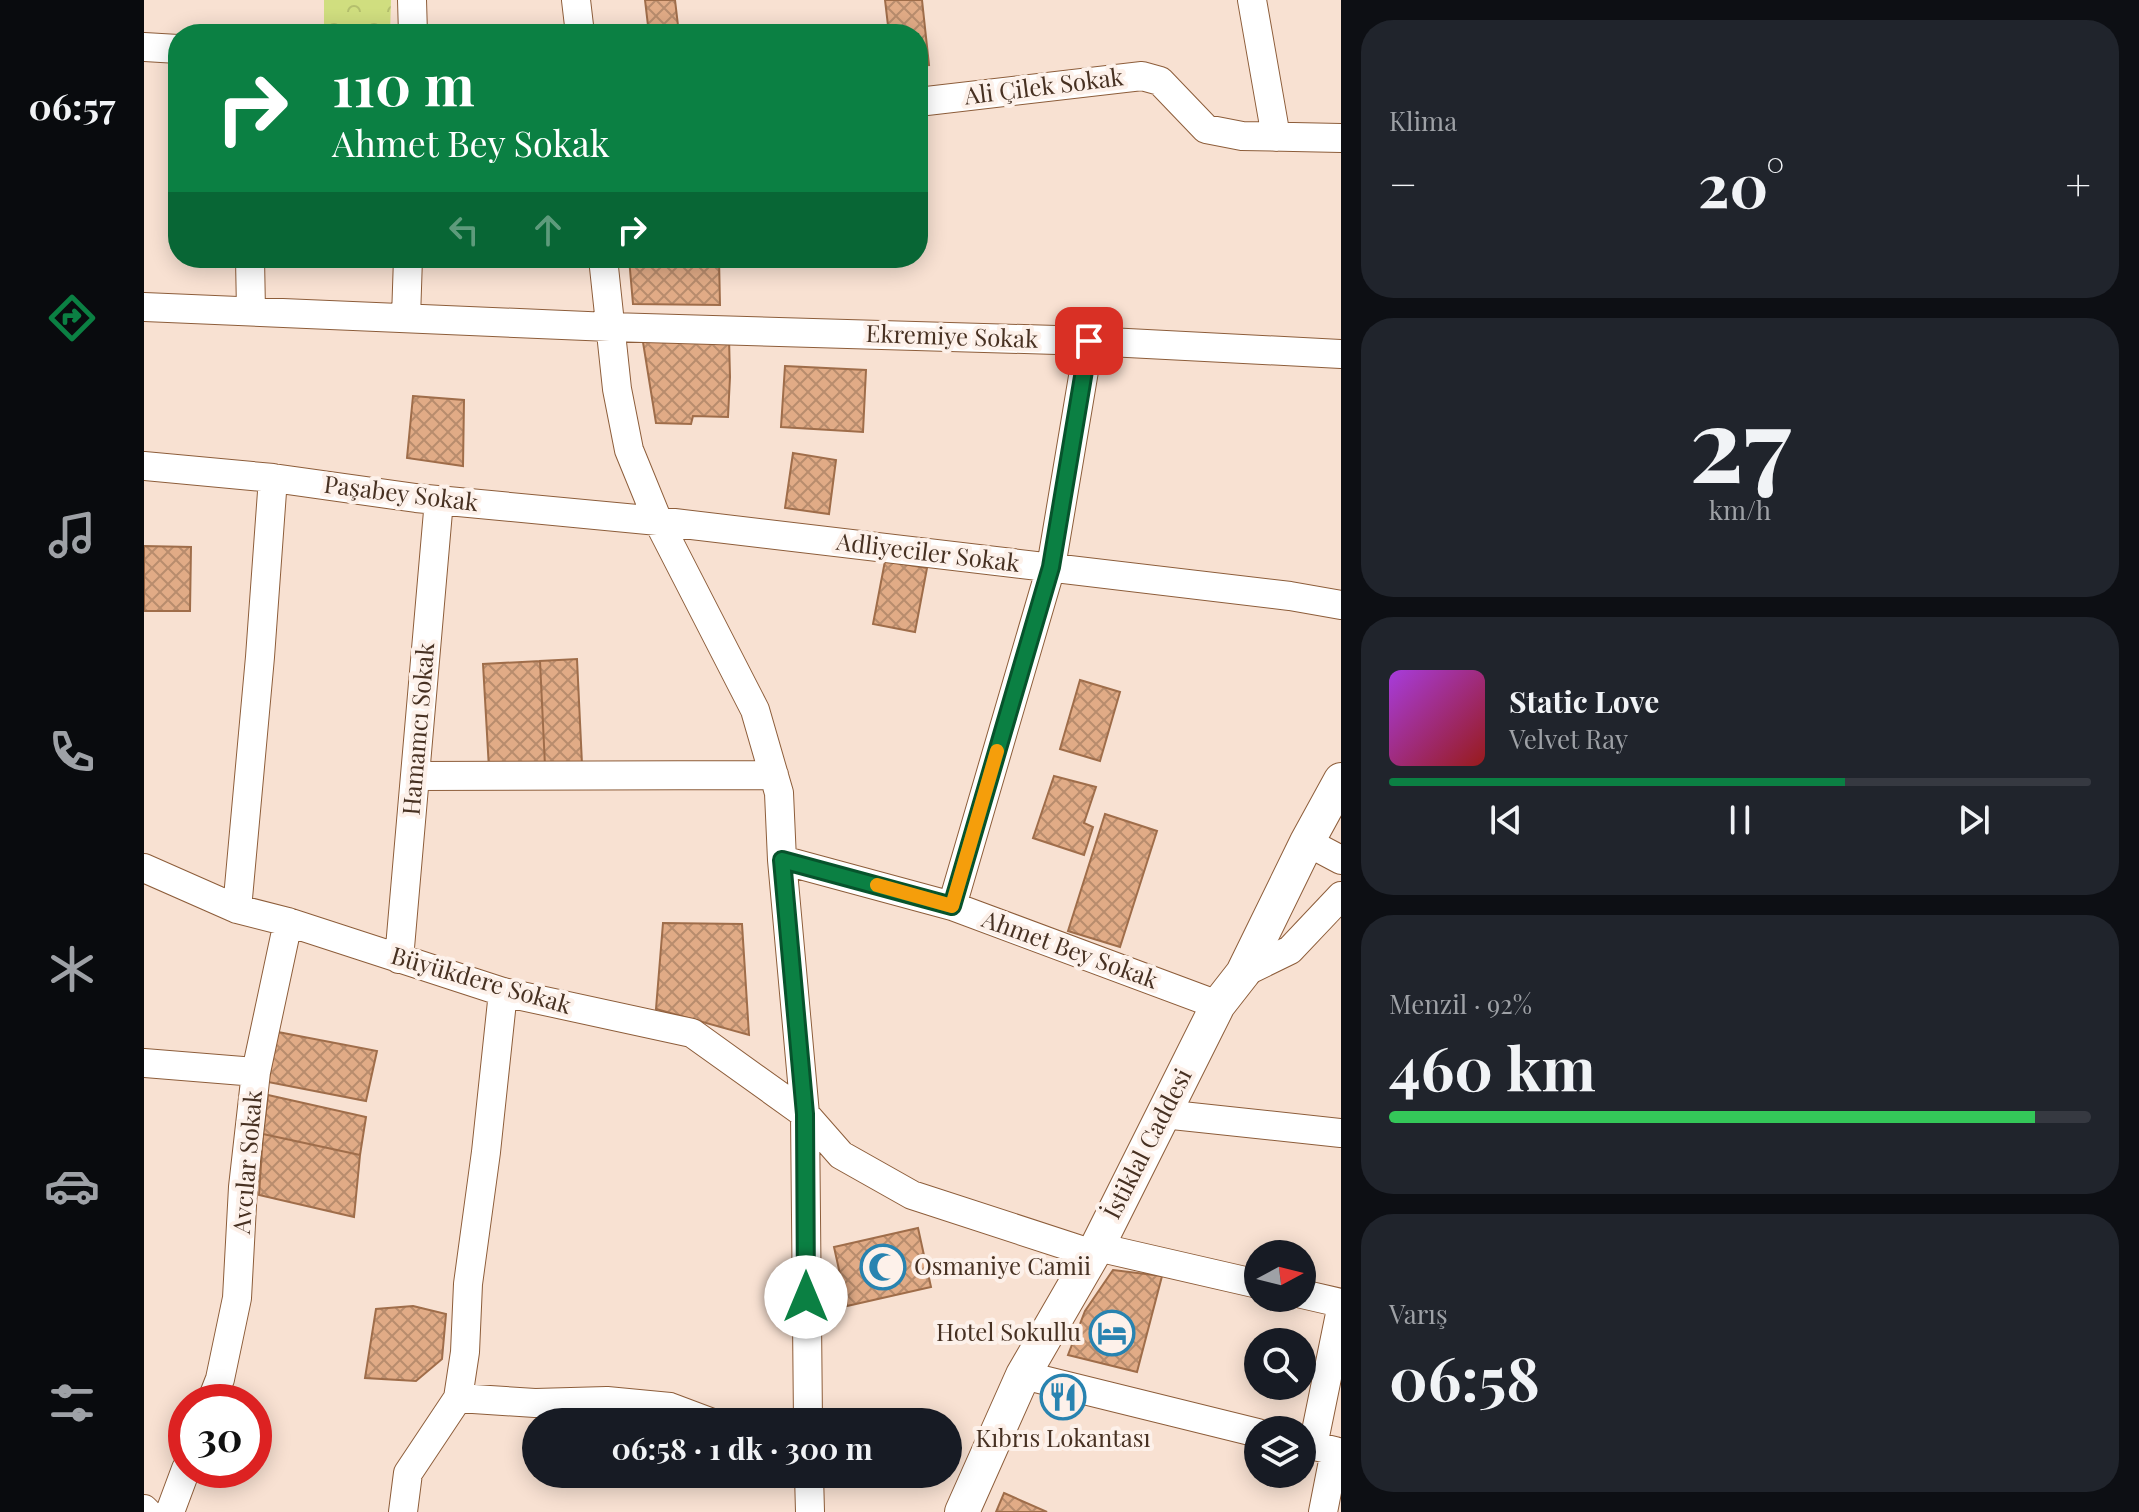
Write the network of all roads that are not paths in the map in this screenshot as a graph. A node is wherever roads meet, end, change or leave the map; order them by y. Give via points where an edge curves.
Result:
1 (412, 0) edge
2 (576, 0) edge
3 (1252, 0) edge
4 (413, 24) edge
5 (579, 24) edge
6 (144, 47) edge
7 (168, 48) edge
8 (928, 101) edge
9 (1276, 137) junction
10 (1341, 138) edge
11 (250, 268) edge
12 (408, 268) edge
13 (604, 268) edge
14 (144, 307) edge
15 (251, 311) junction
16 (406, 318) junction
17 (610, 327) junction
18 (1089, 341) junction
19 (1341, 354) edge
20 (144, 466) edge
21 (273, 478) junction
22 (439, 500) junction
23 (658, 521) junction
24 (1051, 567) junction
25 (1341, 605) edge
26 (774, 775) junction
27 (415, 776) junction
28 (1341, 780) edge
29 (1307, 842) junction
30 (782, 860) junction
31 (1341, 860) edge
32 (144, 868) edge
33 (1341, 896) edge
34 (952, 906) junction
35 (237, 909) junction
36 (288, 922) junction
37 (1277, 940) junction
38 (399, 959) junction
39 (503, 992) junction
40 (1218, 1005) junction
41 (144, 1063) edge
42 (256, 1072) junction
43 (805, 1114) junction
44 (1163, 1114) junction
45 (1341, 1133) edge
46 (1095, 1250) junction
47 (1244, 1281) edge
48 (1316, 1298) edge
49 (1341, 1306) edge
50 (1023, 1375) junction
51 (218, 1384) edge
52 (458, 1398) junction
53 (673, 1408) edge
54 (808, 1408) edge
55 (1315, 1416) edge
56 (1244, 1430) edge
57 (1316, 1447) edge
58 (179, 1488) edge
59 (809, 1488) edge
60 (170, 1512) edge
61 (403, 1512) edge
62 (810, 1512) edge
63 (962, 1512) edge
64 (1323, 1512) edge

1 - 4 street
2 - 5 street
3 - 9 street
6 - 7 street
8 - 9 street, Ali Çilek Sokak via 1142,76 1160,81 1206,129
9 - 10 street, Ali Çilek Sokak
11 - 15 street
12 - 16 street
13 - 17 street
14 - 15 street, Ekremiye Sokak
15 - 16 street, Ekremiye Sokak
16 - 17 street, Ekremiye Sokak
17 - 18 street, Ekremiye Sokak
17 - 23 street via 629,450
18 - 19 street, Ekremiye Sokak
18 - 24 street
20 - 21 street, Paşabey Sokak
21 - 22 street, Paşabey Sokak
21 - 35 street
22 - 23 street, Paşabey Sokak
22 - 27 street, Hamamcı Sokak
23 - 24 street, Adliyeciler Sokak
23 - 26 street via 755,710
24 - 25 street, Adliyeciler Sokak
24 - 34 street
26 - 27 street
26 - 30 street
27 - 38 street, Hamamcı Sokak
28 - 29 main road, İstiklal Caddesi
29 - 31 street
29 - 37 main road, İstiklal Caddesi
30 - 34 street, Ahmet Bey Sokak
30 - 43 street
32 - 35 street, Büyükdere Sokak
33 - 37 street
34 - 40 street, Ahmet Bey Sokak
35 - 36 street, Büyükdere Sokak
36 - 38 street, Büyükdere Sokak
36 - 42 street, Avcılar Sokak
37 - 40 main road, İstiklal Caddesi
38 - 39 street, Büyükdere Sokak
39 - 43 street, Büyükdere Sokak via 692,1033
39 - 52 street
40 - 44 main road, İstiklal Caddesi
41 - 42 street
42 - 51 street, Avcılar Sokak via 237,1298
43 - 46 street, Büyükdere Sokak via 841,1155 912,1195
43 - 54 street
44 - 45 street
44 - 46 main road, İstiklal Caddesi
46 - 47 street, Büyükdere Sokak
46 - 50 main road, İstiklal Caddesi
48 - 49 street
49 - 55 street
50 - 56 street
50 - 63 main road, İstiklal Caddesi
52 - 53 street
52 - 61 street via 408,1473
57 - 64 street via 1335,1451
58 - 60 street
59 - 62 street

